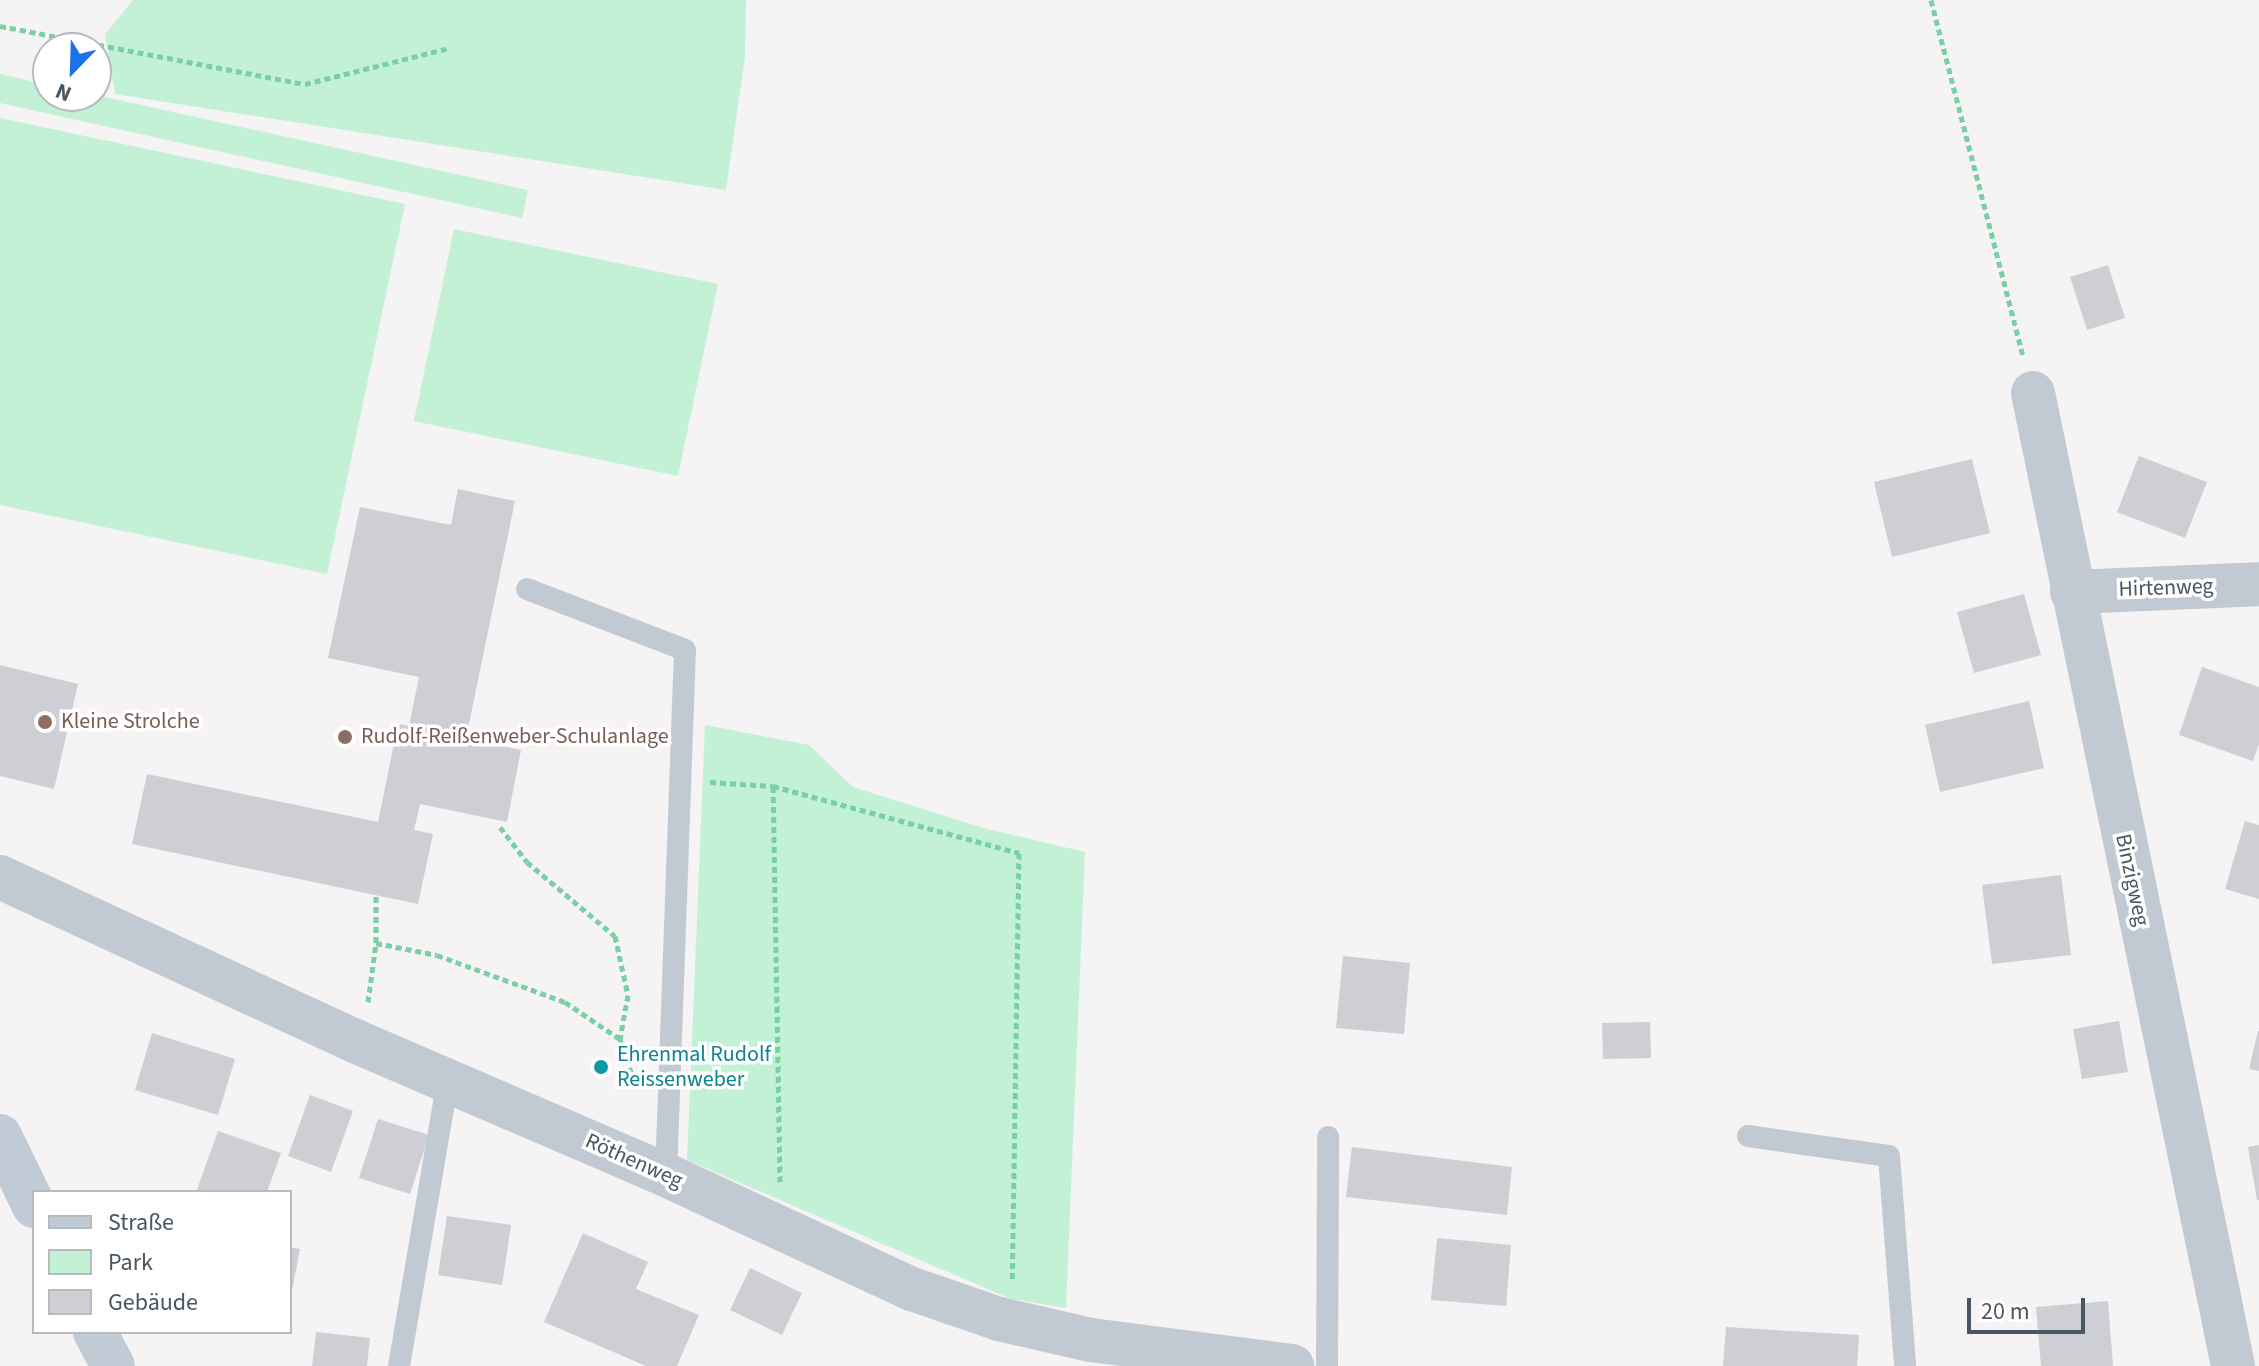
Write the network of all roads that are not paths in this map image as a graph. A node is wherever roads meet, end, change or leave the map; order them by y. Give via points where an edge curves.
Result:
1 (2033, 393) road end
2 (2259, 584) edge
3 (527, 589) dead end
4 (2072, 592) junction
5 (0, 877) edge
6 (448, 1080) junction
7 (0, 1136) edge
8 (1748, 1136) dead end
9 (1328, 1137) dead end
10 (666, 1175) junction
11 (32, 1202) edge
12 (96, 1334) edge
13 (113, 1366) edge
14 (399, 1366) edge
15 (1292, 1366) edge
16 (1327, 1366) edge
17 (1905, 1366) edge
18 (2233, 1366) edge

1 - 4 street, Binzigweg
2 - 4 street, Hirtenweg
3 - 10 lane via 685,650
4 - 18 street, Binzigweg
5 - 6 street, Röthenweg
6 - 10 street, Röthenweg
6 - 14 lane
7 - 11 main road
8 - 17 lane via 1889,1156
9 - 16 lane
10 - 15 street, Röthenweg via 912,1289 999,1319 1091,1340
12 - 13 main road

